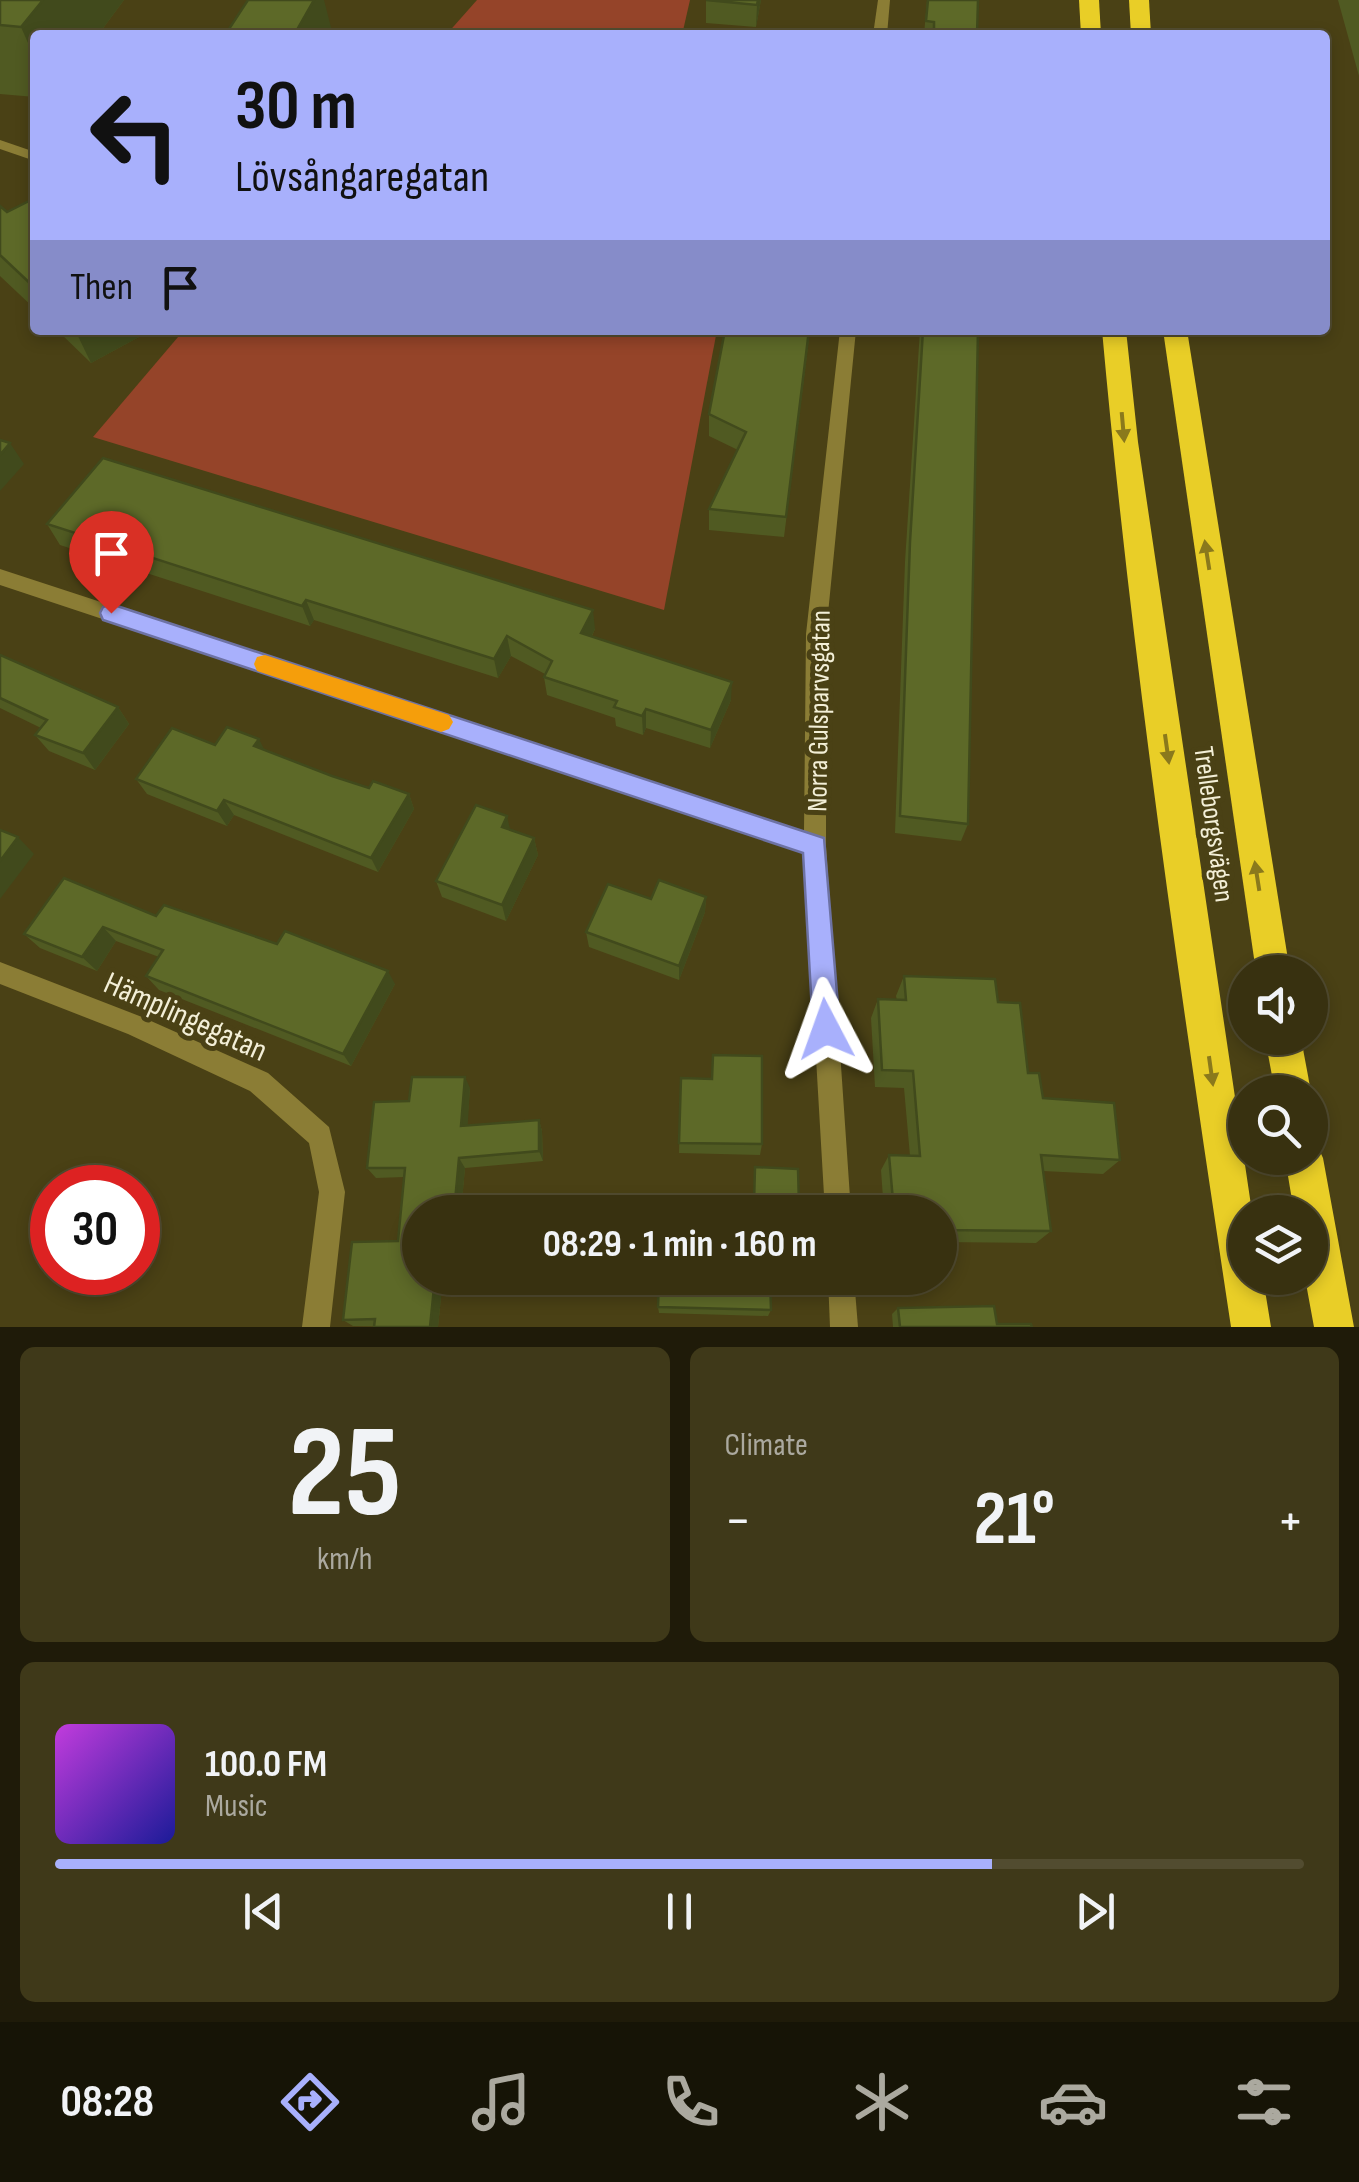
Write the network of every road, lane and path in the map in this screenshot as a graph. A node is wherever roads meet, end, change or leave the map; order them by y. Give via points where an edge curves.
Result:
1 (884, 0) edge
2 (1089, 0) edge
3 (1139, 0) edge
4 (881, 30) edge
5 (1091, 30) edge
6 (1141, 30) edge
7 (0, 144) edge
8 (30, 155) edge
9 (847, 335) edge
10 (1114, 335) edge
11 (1176, 335) edge
12 (0, 577) edge
13 (816, 846) junction
14 (1270, 955) edge
15 (0, 972) edge
16 (1307, 1175) edge
17 (837, 1195) edge
18 (843, 1295) edge
19 (316, 1327) edge
20 (844, 1327) edge
21 (1251, 1327) edge
22 (1334, 1327) edge

1 - 4 street
2 - 5 highway
3 - 6 highway
7 - 8 street
9 - 13 street, Norra Gulsparvsgatan via 816,634
10 -> 21 highway, Trelleborgsvägen via 1210,1068
14 -> 11 highway, Trelleborgsvägen
12 - 13 street
13 - 17 street, Norra Gulsparvsgatan
15 - 19 street, Hämplingegatan via 259,1082 320,1136 332,1192
16 - 22 highway
18 - 20 street

